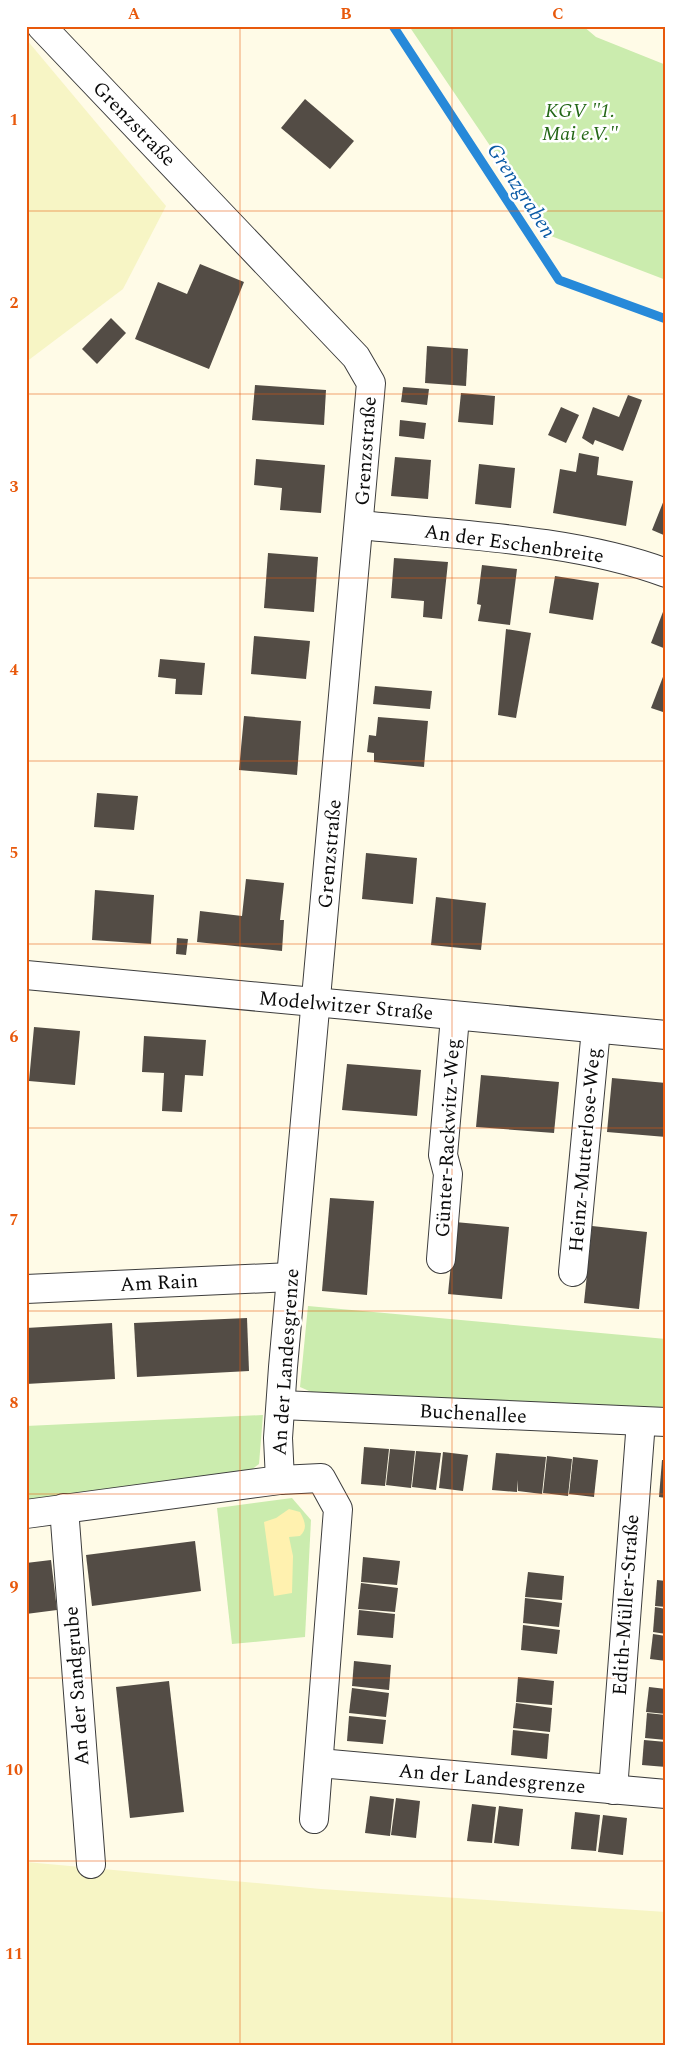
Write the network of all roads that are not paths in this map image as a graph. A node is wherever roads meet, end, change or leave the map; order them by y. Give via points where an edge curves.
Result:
1 (41, 26) edge
2 (360, 524) junction
3 (666, 573) edge
4 (26, 975) edge
5 (316, 1004) junction
6 (455, 1017) junction
7 (596, 1029) junction
8 (666, 1035) edge
9 (441, 1259) dead end
10 (573, 1272) dead end
11 (291, 1277) junction
12 (26, 1289) edge
13 (281, 1405) junction
14 (653, 1422) edge
15 (280, 1480) junction
16 (64, 1508) junction
17 (26, 1514) edge
18 (319, 1763) junction
19 (613, 1790) junction
20 (666, 1794) edge
21 (314, 1819) dead end
22 (90, 1864) dead end

1 - 2 street, Grenzstraße via 356,357 371,383
2 - 3 street, An der Eschenbreite via 543,545 635,561
2 - 5 street, Grenzstraße
4 - 5 street, Modelwitzer Straße
5 - 6 street, Modelwitzer Straße
5 - 11 street, An der Landesgrenze
6 - 7 street, Modelwitzer Straße
6 - 9 street, Günter-Rackwitz-Weg via 443,1155 448,1174
7 - 8 street, Modelwitzer Straße
7 - 10 street, Heinz-Mutterlose-Weg
11 - 12 street, Am Rain
11 - 13 street, An der Landesgrenze
13 - 14 street, Buchenallee
13 - 15 street, An der Landesgrenze via 278,1438
14 - 19 street, Edith-Müller-Straße
15 - 16 street
15 - 18 street, An der Landesgrenze via 320,1478 338,1509
16 - 17 street
16 - 22 street, An der Sandgrube
18 - 19 street, An der Landesgrenze
18 - 21 street, An der Landesgrenze
19 - 20 street, An der Landesgrenze

